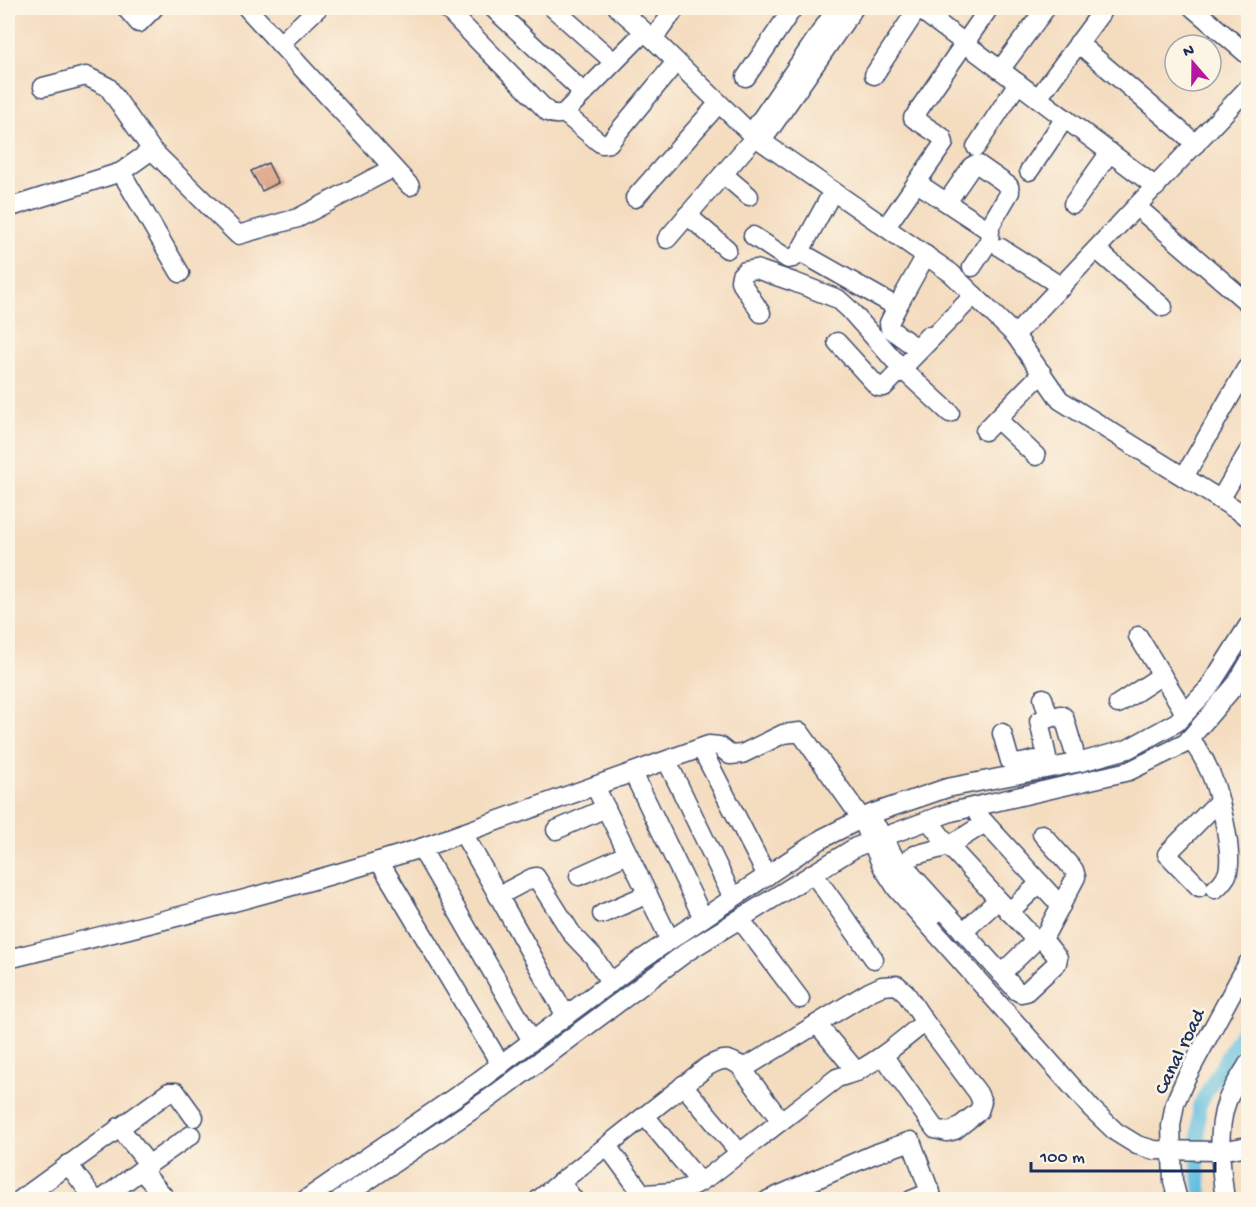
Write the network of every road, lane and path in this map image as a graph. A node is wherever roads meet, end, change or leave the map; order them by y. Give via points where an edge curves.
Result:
1 (126, 8) edge
2 (154, 8) edge
3 (247, 8) edge
4 (318, 8) edge
5 (446, 8) edge
6 (494, 8) edge
7 (553, 8) edge
8 (618, 8) edge
9 (676, 8) edge
10 (793, 8) edge
11 (837, 8) edge
12 (854, 8) edge
13 (918, 8) edge
14 (989, 8) edge
15 (1046, 8) edge
16 (1193, 8) edge
17 (1101, 13) dead end
18 (648, 36) junction
19 (965, 43) junction
20 (1078, 43) junction
21 (280, 44) junction
22 (1248, 55) edge
23 (614, 62) junction
24 (676, 62) junction
25 (1000, 70) junction
26 (874, 75) dead end
27 (746, 77) dead end
28 (1018, 83) junction
29 (43, 87) dead end
30 (1248, 88) edge
31 (584, 93) junction
32 (1038, 98) junction
33 (719, 103) junction
34 (564, 113) junction
35 (1065, 118) junction
36 (756, 137) junction
37 (1196, 144) junction
38 (976, 147) dead end
39 (152, 150) junction
40 (1110, 152) junction
41 (393, 168) junction
42 (121, 171) junction
43 (1029, 171) dead end
44 (723, 174) junction
45 (917, 183) junction
46 (410, 186) dead end
47 (1156, 187) junction
48 (833, 191) junction
49 (749, 196) dead end
50 (635, 198) dead end
51 (947, 202) junction
52 (1073, 204) dead end
53 (1137, 207) junction
54 (8, 208) edge
55 (687, 215) junction
56 (886, 227) junction
57 (988, 229) junction
58 (753, 236) dead end
59 (667, 239) dead end
60 (1001, 248) dead end
61 (727, 249) dead end
62 (1096, 250) junction
63 (800, 252) junction
64 (926, 255) junction
65 (972, 267) dead end
66 (180, 273) dead end
67 (1062, 287) junction
68 (974, 295) junction
69 (1248, 303) edge
70 (897, 306) junction
71 (1163, 307) dead end
72 (761, 313) dead end
73 (934, 329) dead end
74 (1016, 335) junction
75 (837, 342) dead end
76 (902, 369) junction
77 (1246, 369) dead end
78 (1042, 373) junction
79 (950, 413) dead end
80 (1248, 452) edge
81 (1036, 456) dead end
82 (1184, 477) junction
83 (1220, 500) junction
84 (1248, 517) edge
85 (1248, 626) edge
86 (1138, 636) dead end
87 (1248, 664) edge
88 (1162, 675) junction
89 (1042, 698) dead end
90 (1118, 704) dead end
91 (1185, 713) junction
92 (1048, 718) junction
93 (1002, 733) dead end
94 (1190, 738) junction
95 (1098, 746) dead end
96 (701, 748) junction
97 (1060, 757) junction
98 (667, 761) junction
99 (633, 773) junction
100 (595, 786) junction
101 (1219, 801) junction
102 (971, 807) junction
103 (606, 808) junction
104 (866, 817) junction
105 (928, 820) junction
106 (985, 823) junction
107 (556, 830) dead end
108 (463, 833) junction
109 (1042, 834) dead end
110 (877, 839) junction
111 (949, 846) junction
112 (421, 848) junction
113 (628, 854) junction
114 (379, 861) junction
115 (813, 873) junction
116 (579, 876) dead end
117 (767, 876) junction
118 (1040, 883) junction
119 (648, 894) junction
120 (498, 896) junction
121 (733, 898) junction
122 (1004, 906) junction
123 (1061, 906) junction
124 (602, 915) dead end
125 (704, 918) junction
126 (740, 919) junction
127 (963, 932) junction
128 (670, 940) junction
129 (8, 959) edge
130 (874, 959) dead end
131 (1248, 963) edge
132 (1001, 974) junction
133 (611, 983) junction
134 (800, 999) dead end
135 (566, 1016) junction
136 (925, 1023) junction
137 (817, 1024) junction
138 (532, 1041) junction
139 (883, 1055) junction
140 (1248, 1064) edge
141 (501, 1065) junction
142 (740, 1066) junction
143 (857, 1072) junction
144 (683, 1085) junction
145 (645, 1116) junction
146 (782, 1121) junction
147 (119, 1127) junction
148 (935, 1129) junction
149 (1248, 1133) edge
150 (911, 1141) junction
151 (1172, 1145) junction
152 (607, 1146) junction
153 (1221, 1146) junction
154 (1248, 1146) edge
155 (740, 1153) junction
156 (68, 1164) junction
157 (145, 1168) junction
158 (560, 1182) junction
159 (700, 1182) junction
160 (932, 1196) edge
161 (30, 1197) edge
162 (645, 1197) edge
163 (95, 1200) edge
164 (101, 1200) edge
165 (167, 1200) edge
166 (305, 1200) edge
167 (339, 1200) edge
168 (538, 1200) edge
169 (574, 1200) edge
170 (768, 1200) edge
171 (911, 1200) edge
172 (1178, 1200) edge
173 (1225, 1200) edge

1 - 2 street via 139,23
3 - 21 street
4 - 21 street
5 - 34 street via 548,112
6 - 31 street
7 - 23 street
8 - 18 street
9 - 18 street
10 - 27 street
11 - 36 street
12 - 36 street
13 - 19 street
13 - 26 street
14 - 19 street
15 - 25 street
16 - 22 street
17 - 20 street
18 - 23 street
18 - 24 street
19 - 25 street
19 - 45 street via 915,115 944,143
20 - 32 street
20 - 37 street
21 - 41 street
23 - 31 street
24 - 33 street
24 - 34 street via 609,143 598,142
25 - 28 street
28 - 32 street
28 - 38 street
29 - 39 street via 86,76 108,87
30 - 37 street
31 - 34 street
32 - 35 street
33 - 36 street
33 - 50 street
35 - 40 street
35 - 43 street
36 - 44 street
36 - 48 street
37 - 47 street
39 - 41 street via 238,235 298,218
39 - 42 street
40 - 47 street
40 - 52 street
41 - 46 street
42 - 54 street
42 - 66 street
44 - 49 street
44 - 55 street
45 - 51 street
45 - 56 street
47 - 53 street
48 - 56 street
48 - 63 street
51 - 57 street
51 - 57 street via 972,166 979,165 1010,189
53 - 62 street
53 - 69 street
55 - 59 street
55 - 61 street
56 - 64 street
57 - 65 street via 989,241
58 - 63 street via 788,259
60 - 67 street
62 - 67 street
62 - 71 street
63 - 70 street
64 - 68 street
64 - 70 street
67 - 74 street
68 - 74 street
68 - 76 street
70 - 73 street via 890,330 915,347
72 - 76 street via 740,281 745,271 770,273 838,299
74 - 78 street
75 - 76 street via 878,387 884,387
76 - 79 street
77 - 82 street
78 - 81 street via 991,425
78 - 82 street via 1060,400
80 - 83 street
82 - 83 street
83 - 84 street
85 - 91 street via 1208,688
86 - 88 street
87 - 94 street via 1237,683
88 - 90 street
88 - 91 street
89 - 92 street
91 - 97 street via 1177,722 1128,749 1081,762
92 - 97 street via 1038,723
92 - 97 street via 1063,715
93 - 97 street via 1013,764
94 - 101 street via 1207,766
94 - 102 street via 1129,771
95 - 97 street
96 - 98 street
96 - 104 street via 719,746 730,755 742,754 783,734 800,732
96 - 117 street
97 - 104 street via 946,788
98 - 99 street
98 - 121 street
99 - 100 street
99 - 125 street
100 - 103 street
100 - 108 street
101 - 101 street via 1228,868 1226,876 1207,888 1167,854
102 - 105 street
102 - 106 street
103 - 107 street
103 - 113 street
104 - 110 street
104 - 117 street via 824,838
105 - 110 street
105 - 111 street
106 - 111 street
106 - 118 street
108 - 112 street
108 - 120 street
109 - 123 street via 1076,874
110 - 115 street
110 - 151 street via 941,922 1106,1108 1125,1126
111 - 122 street
111 - 127 street via 915,855 907,867
112 - 114 street
112 - 138 street
113 - 116 street
113 - 119 street
114 - 129 street via 274,892
114 - 141 street
115 - 126 street
115 - 130 street
117 - 121 street
118 - 122 street
118 - 123 street
119 - 124 street
119 - 128 street
120 - 133 street via 532,878 540,880 572,934
120 - 135 street
121 - 125 street
122 - 127 street
122 - 132 street via 1033,940
123 - 132 street via 1044,937 1058,958 1057,963 1021,993
125 - 128 street
126 - 134 street
126 - 167 street via 688,951 490,1098
127 - 132 street
128 - 133 street
131 - 151 street, Canal road via 1175,1103
133 - 135 street
135 - 138 street
136 - 137 street via 897,985 869,992
136 - 139 street
136 - 148 street via 982,1102 979,1112 955,1130
137 - 142 street via 748,1066
137 - 143 street
138 - 141 street
139 - 143 street
139 - 148 street
140 - 153 street via 1227,1100
141 - 166 street
142 - 144 street via 728,1060 718,1061
142 - 146 street
143 - 146 street via 837,1078
144 - 145 street
144 - 155 street
145 - 152 street
145 - 159 street
146 - 155 street
147 - 156 street
147 - 157 street
147 - 157 street via 172,1092 178,1095 193,1126
148 - 150 street
149 - 153 street
150 - 160 street
150 - 170 street
151 - 153 street
151 - 172 street, Canal road
152 - 158 street
152 - 162 street
153 - 154 street
153 - 173 street
155 - 159 street
156 - 161 street
156 - 163 street
157 - 164 street
157 - 165 street
158 - 168 street
158 - 169 street
159 - 162 street via 690,1188
160 - 171 street

